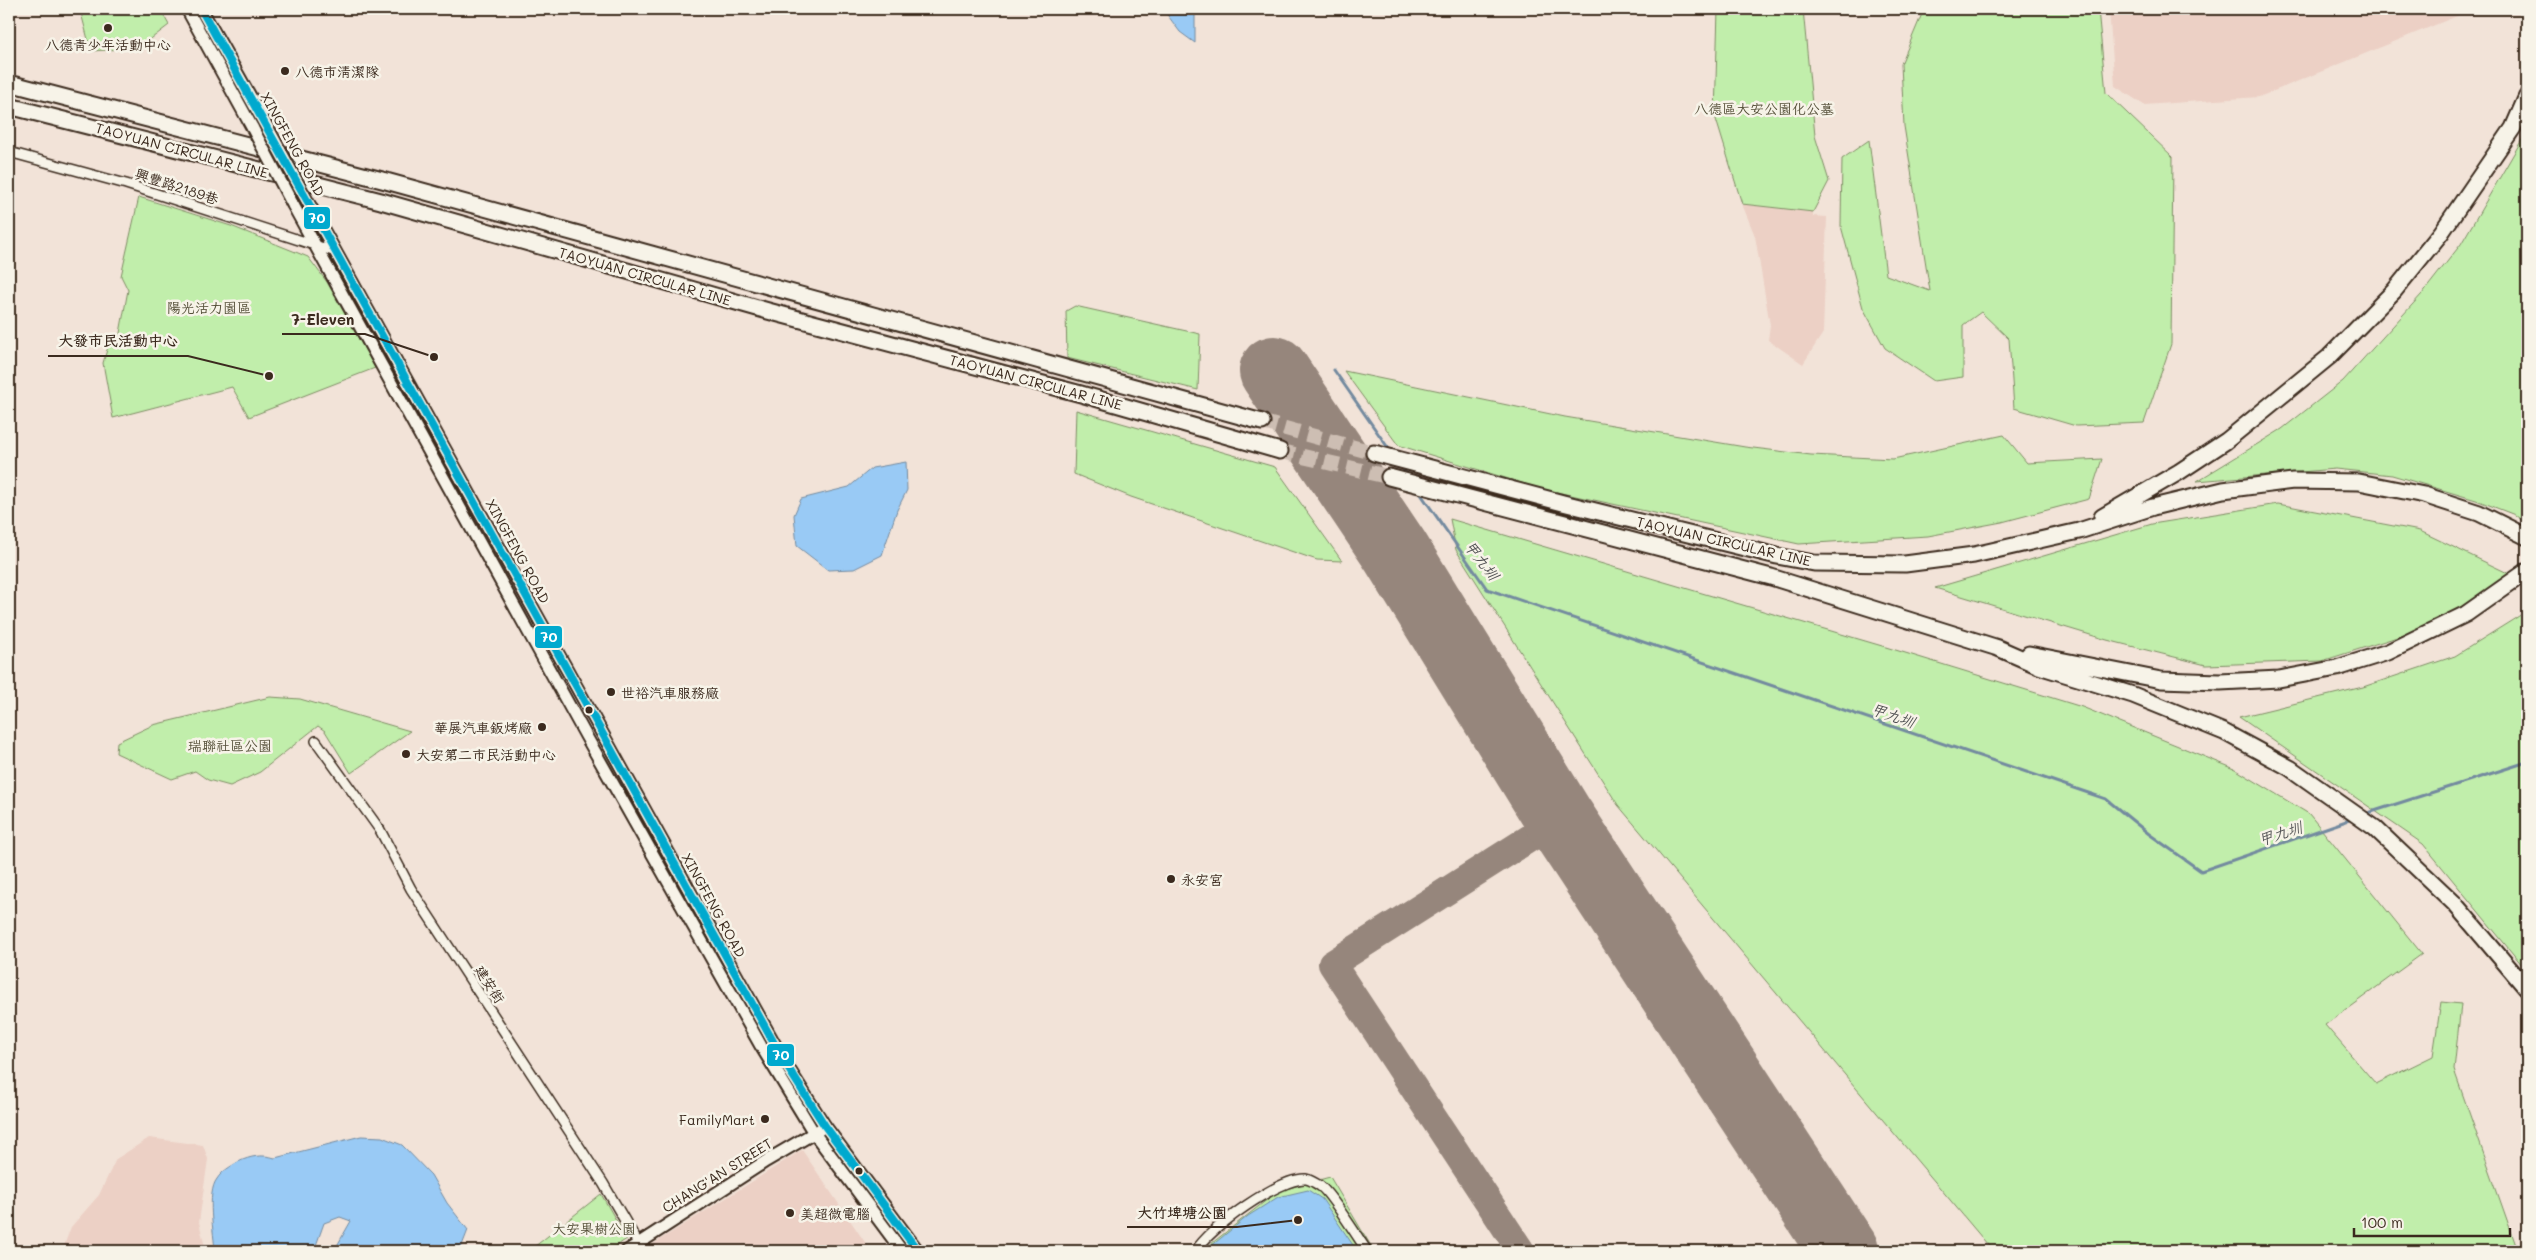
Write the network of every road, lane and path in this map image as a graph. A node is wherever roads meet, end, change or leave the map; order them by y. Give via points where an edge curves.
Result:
1 (187, 9) edge
2 (201, 9) edge
3 (9, 82) edge
4 (2527, 96) edge
5 (9, 106) edge
6 (9, 152) edge
7 (316, 246) junction
8 (336, 252) junction
9 (1262, 422) tunnel mouth
10 (1280, 451) tunnel mouth
11 (1374, 453) tunnel mouth
12 (1389, 477) tunnel mouth
13 (2080, 531) junction
14 (2527, 537) edge
15 (2527, 572) edge
16 (1998, 648) junction
17 (316, 741) dead end
18 (2527, 988) edge
19 (825, 1126) junction
20 (814, 1133) junction
21 (638, 1244) junction
22 (626, 1251) edge
23 (902, 1251) edge
24 (918, 1251) edge
25 (1196, 1251) edge
26 (1367, 1251) edge

1 - 7 main road, XINGFENG ROAD, bridge
2 - 8 main road, XINGFENG ROAD, bridge
3 - 9 highway, TAOYUAN CIRCULAR LINE via 386,181
4 - 13 highway via 2513,128 2441,233 2394,291 2329,357 2226,441
5 - 10 highway, TAOYUAN CIRCULAR LINE via 381,201
6 - 7 street, 興豐路2189巷 via 126,184
7 - 8 street, 興豐路2189巷
7 - 20 main road, XINGFENG ROAD via 586,736 761,1046
8 - 19 main road, XINGFENG ROAD via 682,880
11 - 13 highway, TAOYUAN CIRCULAR LINE via 1814,563 1905,564 1974,555
12 - 16 highway, TAOYUAN CIRCULAR LINE via 1771,576
13 - 14 highway via 2224,490 2293,481 2359,482 2424,495 2470,510
15 - 16 highway via 2466,614 2388,652 2337,668 2279,679 2161,680
16 - 18 highway via 2039,666 2133,695 2224,732 2290,768 2375,828 2454,902
17 - 21 street, 建安街 via 380,830 411,889 599,1177
19 - 20 main road, CHANG'AN STREET
19 - 24 main road, XINGFENG ROAD
20 - 21 main road, CHANG'AN STREET
20 - 23 main road, XINGFENG ROAD
21 - 22 main road, CHANG'AN STREET
25 - 26 street via 1213,1232 1261,1196 1306,1179 1322,1187

